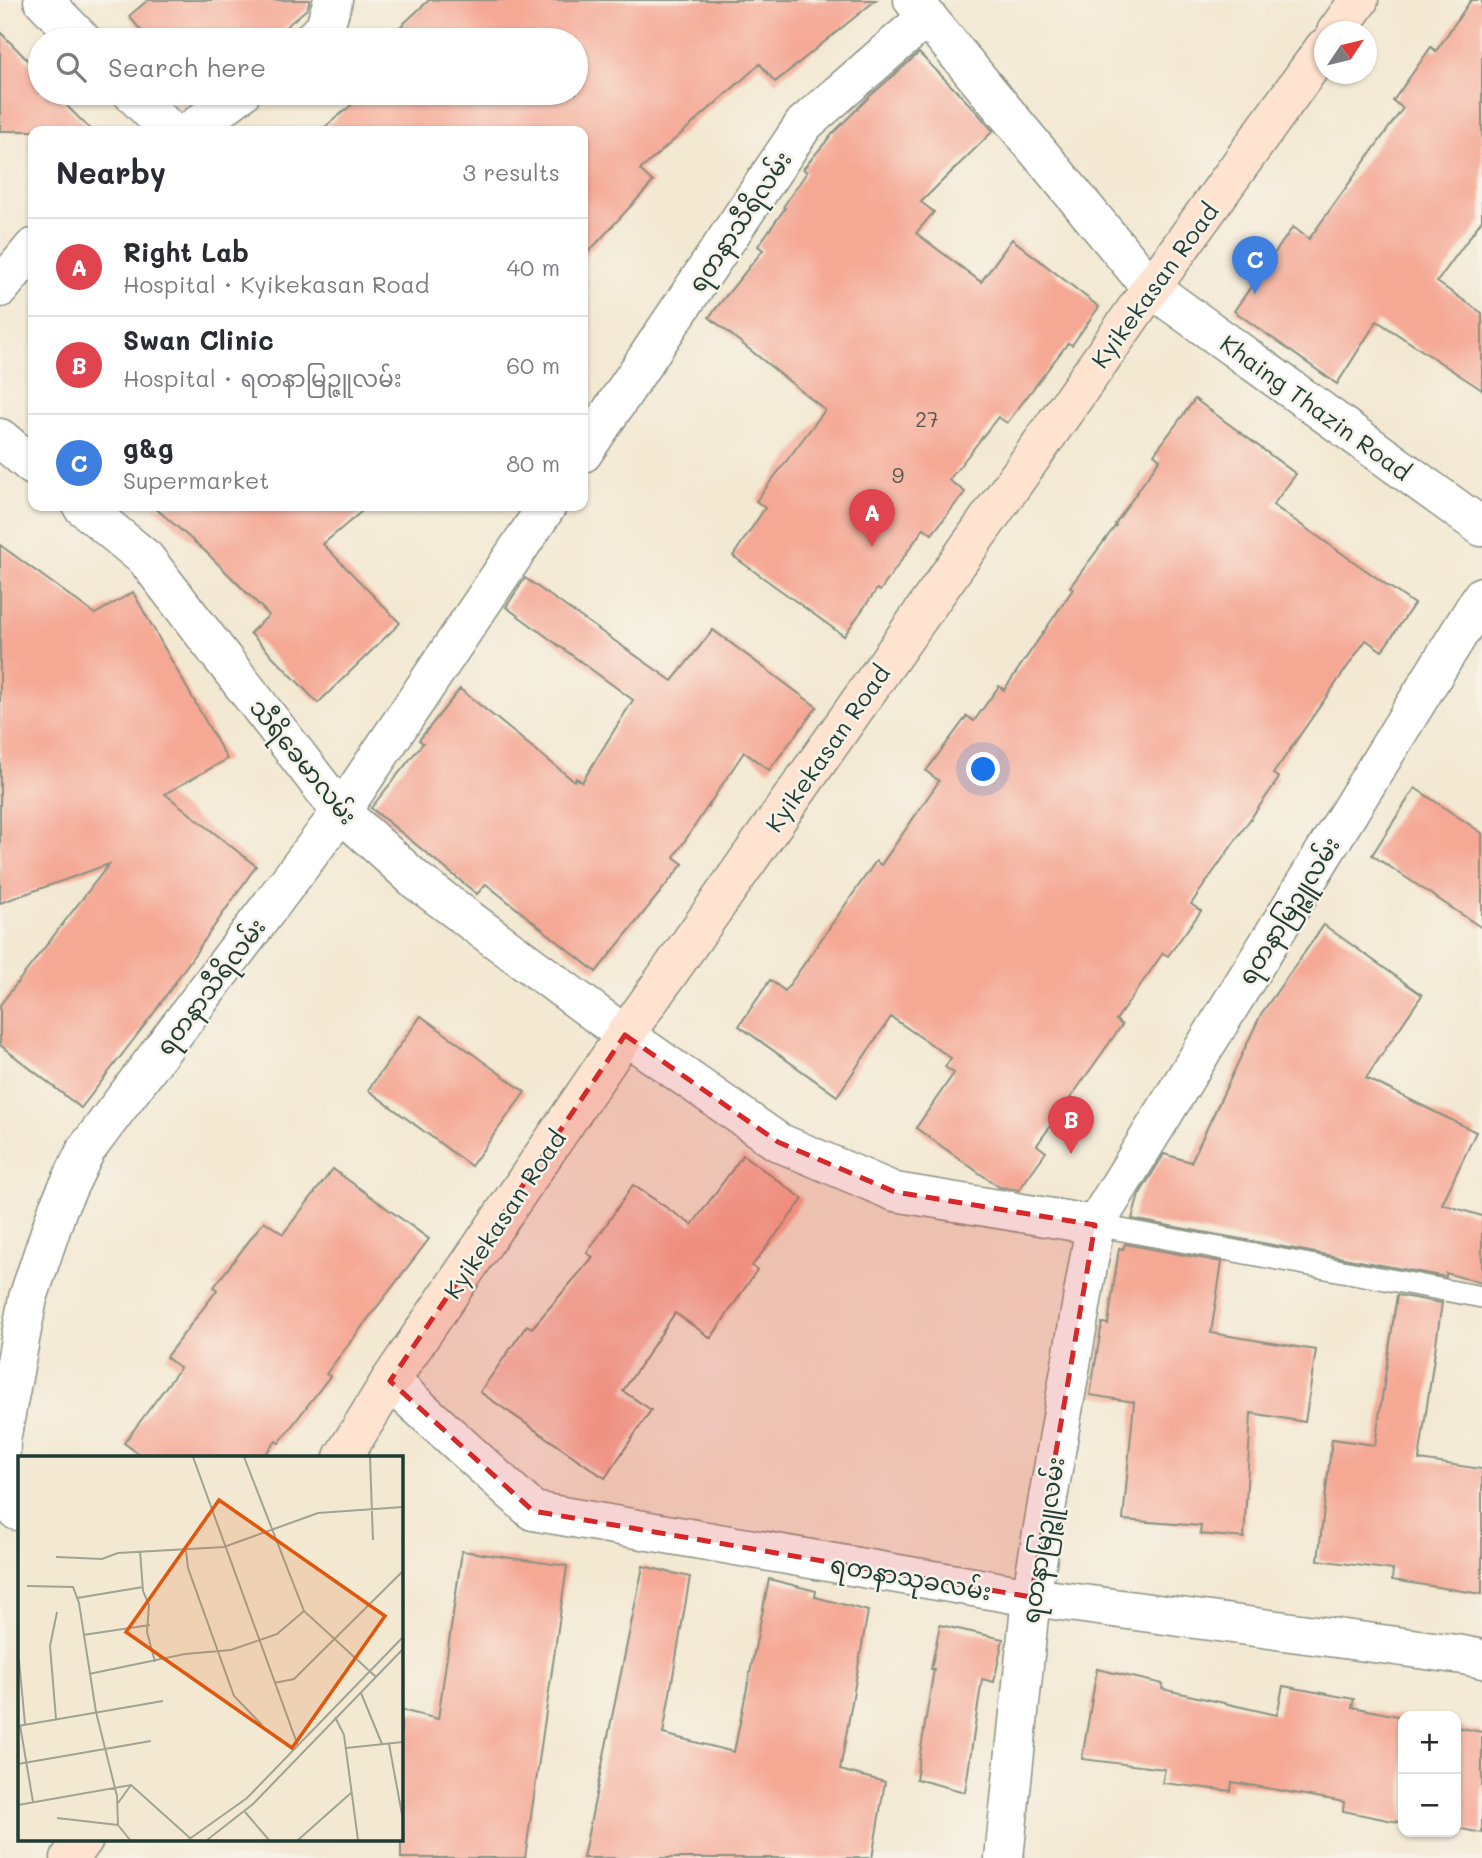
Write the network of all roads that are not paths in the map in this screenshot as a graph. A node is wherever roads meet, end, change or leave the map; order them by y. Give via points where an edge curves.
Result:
1 (43, 0) edge
2 (333, 0) edge
3 (1359, 0) edge
4 (920, 9) edge
5 (1344, 21) edge
6 (70, 28) edge
7 (325, 28) edge
8 (1314, 63) edge
9 (144, 105) edge
10 (225, 105) edge
11 (165, 126) edge
12 (197, 126) edge
13 (28, 254) edge
14 (0, 288) edge
15 (1151, 288) junction
16 (0, 438) edge
17 (588, 446) edge
18 (28, 462) edge
19 (88, 511) edge
20 (544, 511) edge
21 (1482, 527) edge
22 (1482, 596) edge
23 (341, 812) junction
24 (625, 1035) junction
25 (1095, 1225) junction
26 (1482, 1297) edge
27 (390, 1381) junction
28 (344, 1456) edge
29 (18, 1512) edge
30 (1031, 1597) junction
31 (1482, 1659) edge
32 (83, 1840) edge
33 (70, 1858) edge
34 (1004, 1858) edge

1 - 6 street
2 - 7 street
3 - 5 street
4 - 15 street, Khaing Thazin Road
4 - 17 street, ရတနာသီရိလမ်း via 804,124
8 - 15 street, Kyikekasan Road
9 - 11 street
10 - 12 street
13 - 14 street
15 - 21 street, Khaing Thazin Road
15 - 24 street, Kyikekasan Road
16 - 18 street
19 - 23 street, သီရိခေမာလမ်း via 146,559
20 - 23 street, ရတနာသီရိလမ်း
22 - 25 street, ရတနာမြဉ္ဇူလမ်း
23 - 24 street, သီရိခေမာလမ်း via 416,881
23 - 29 street, ရတနာသီရိလမ်း via 86,1150 58,1208 28,1298 1,1440 0,1482
24 - 25 street via 778,1142 895,1192
24 - 27 street, Kyikekasan Road
25 - 26 lane
25 - 30 street, ရတနာမြဉ္ဇူလမ်း
27 - 28 street, Kyikekasan Road
27 - 30 street, ရတနာသုခလမ်း via 533,1511
30 - 31 street, ရတနာသုခလမ်း
30 - 34 street, ရတနာမြဉ္ဇူလမ်း
32 - 33 street

